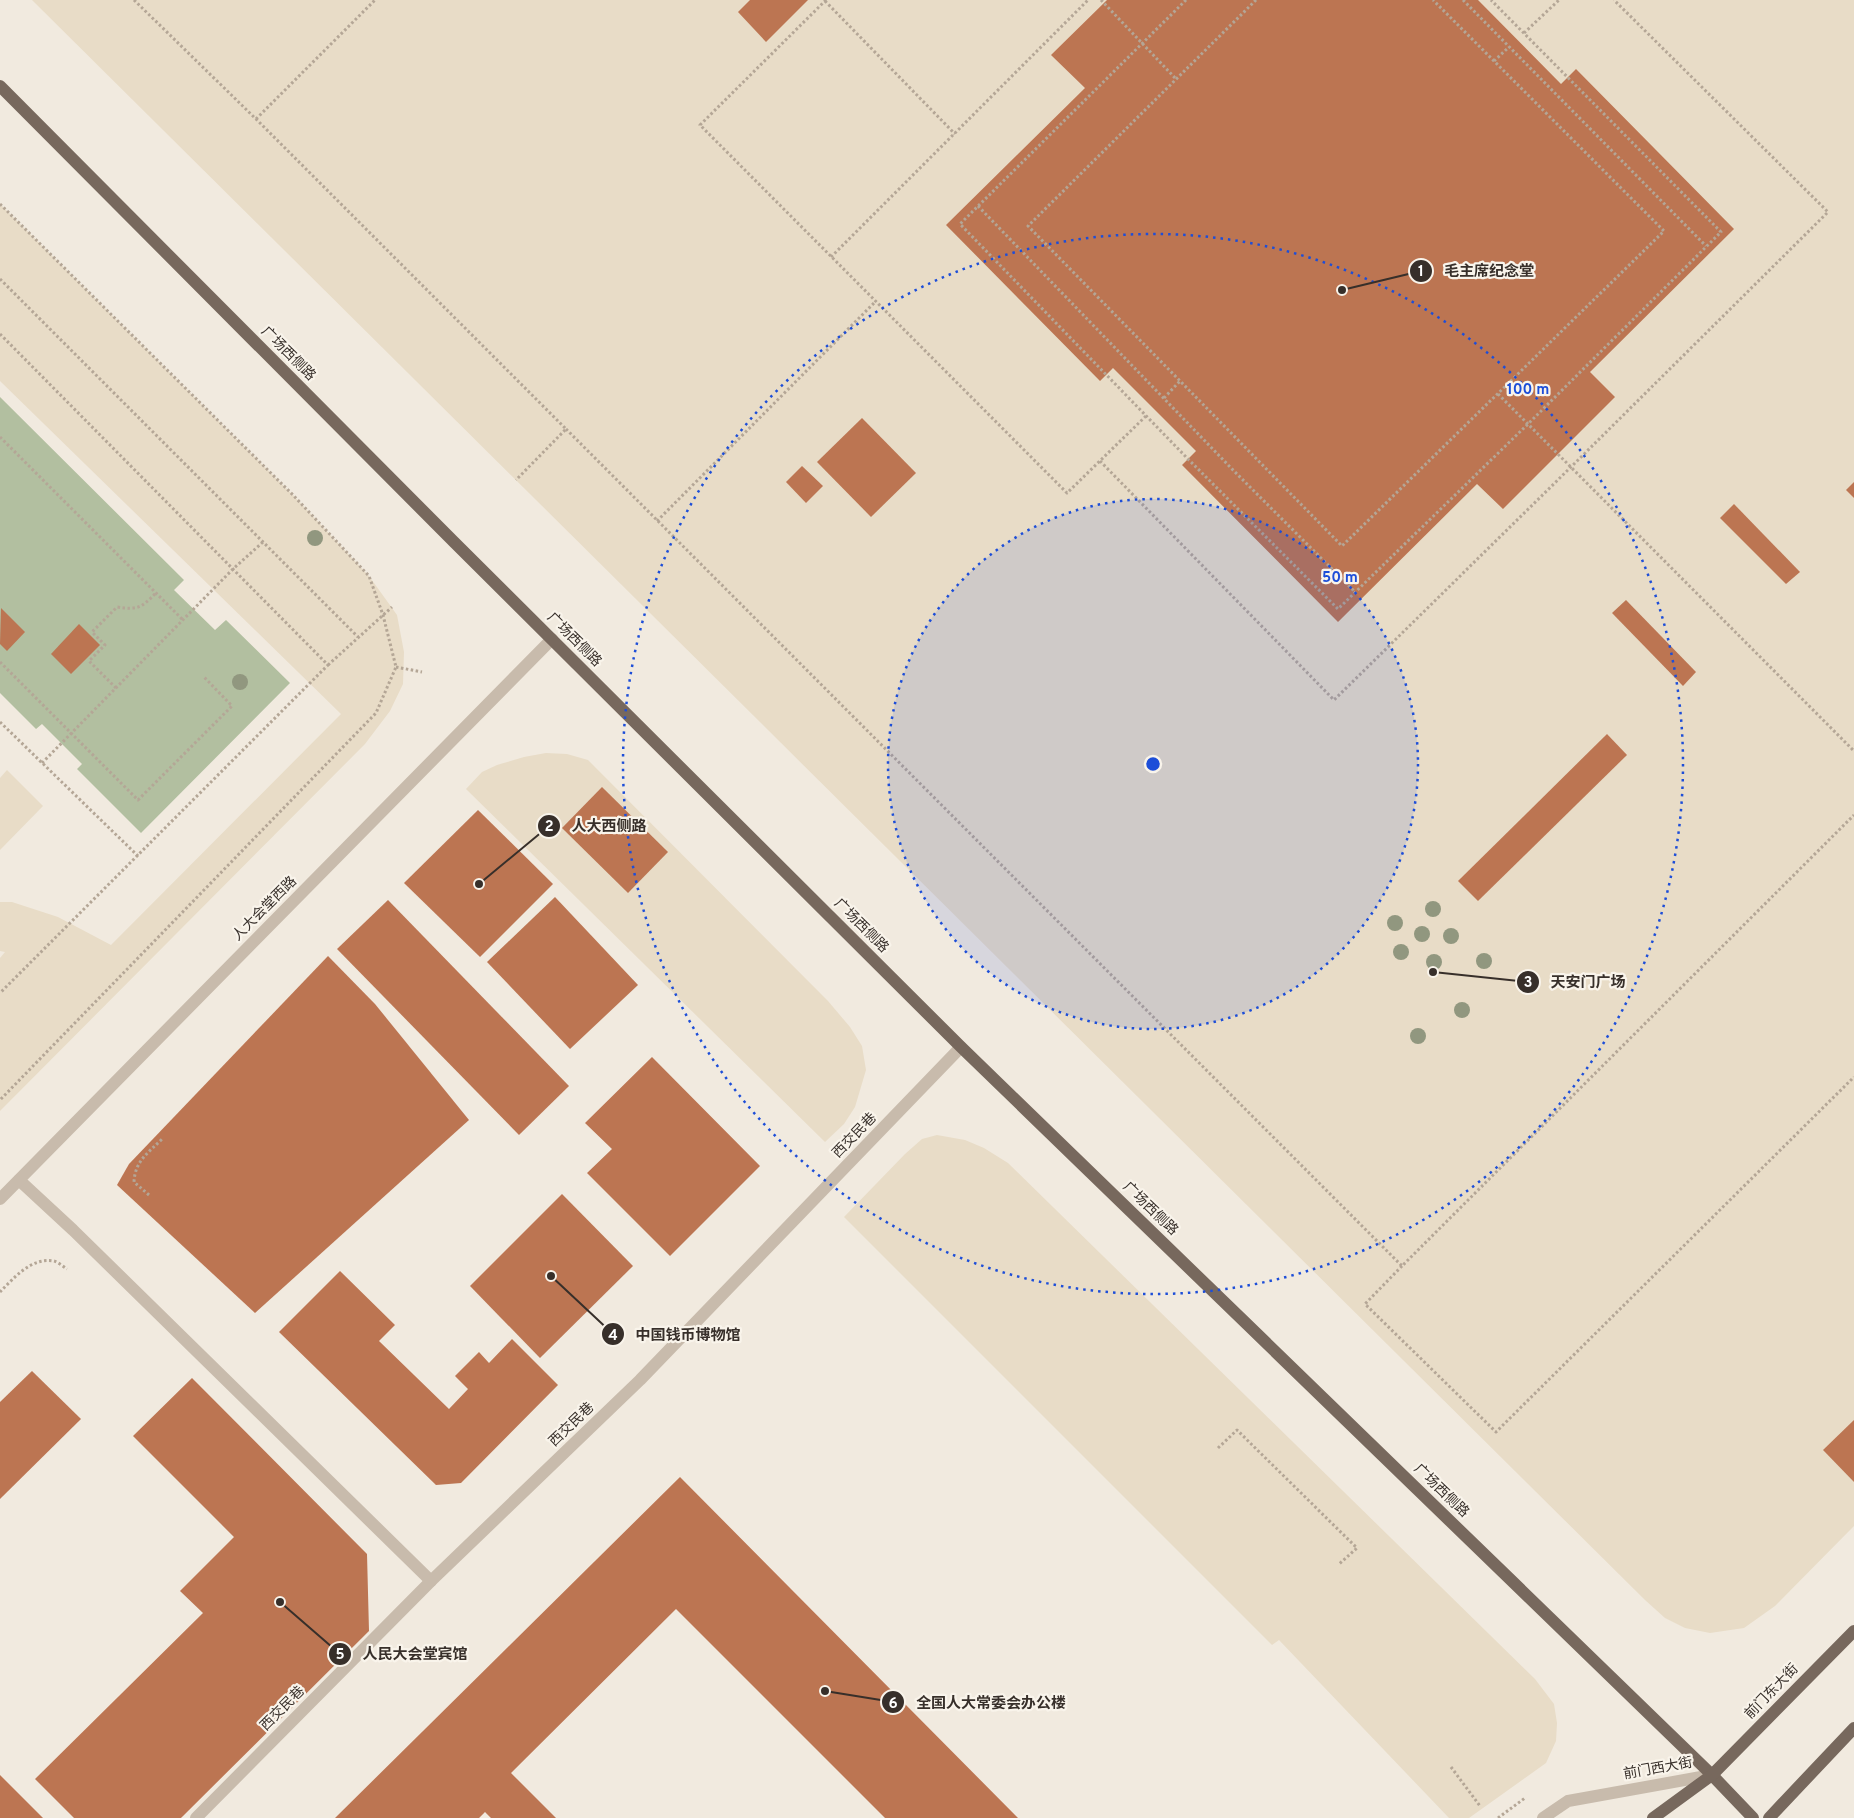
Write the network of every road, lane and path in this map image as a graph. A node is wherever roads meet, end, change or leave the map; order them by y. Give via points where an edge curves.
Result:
1 (134, 0) edge
2 (375, 0) edge
3 (825, 0) edge
4 (1088, 0) edge
5 (1101, 0) edge
6 (1186, 0) edge
7 (1256, 0) edge
8 (1433, 0) edge
9 (1463, 0) edge
10 (1491, 0) edge
11 (1559, 0) edge
12 (1614, 0) edge
13 (1524, 33) junction
14 (1142, 43) junction
15 (1509, 47) junction
16 (1494, 61) junction
17 (1176, 79) junction
18 (0, 86) edge
19 (256, 119) junction
20 (955, 134) junction
21 (0, 204) edge
22 (978, 206) junction
23 (1706, 246) junction
24 (831, 257) junction
25 (0, 279) edge
26 (876, 301) junction
27 (0, 334) edge
28 (1180, 381) junction
29 (1498, 394) junction
30 (1164, 398) junction
31 (1147, 415) junction
32 (1528, 424) junction
33 (566, 430) junction
34 (0, 437) edge
35 (1100, 461) junction
36 (1571, 467) junction
37 (516, 480) dead end
38 (657, 521) junction
39 (263, 542) junction
40 (233, 569) junction
41 (1355, 592) junction
42 (156, 593) junction
43 (392, 607) dead end
44 (383, 615) junction
45 (183, 620) junction
46 (358, 637) junction
47 (552, 639) junction
48 (0, 662) edge
49 (328, 665) junction
50 (396, 667) junction
51 (422, 672) dead end
52 (204, 678) dead end
53 (116, 688) junction
54 (0, 722) edge
55 (72, 734) junction
56 (1854, 751) edge
57 (42, 764) junction
58 (1854, 815) edge
59 (138, 856) junction
60 (0, 993) edge
61 (961, 1047) junction
62 (1854, 1078) edge
63 (0, 1100) edge
64 (162, 1139) dead end
65 (19, 1180) junction
66 (149, 1195) dead end
67 (0, 1199) edge
68 (1402, 1266) junction
69 (67, 1270) dead end
70 (0, 1292) edge
71 (1218, 1448) dead end
72 (1338, 1565) dead end
73 (431, 1581) junction
74 (1854, 1631) edge
75 (1854, 1728) edge
76 (1451, 1767) dead end
77 (1712, 1775) junction
78 (1480, 1806) dead end
79 (196, 1818) edge
80 (1543, 1818) edge
81 (1653, 1818) edge
82 (1754, 1818) edge
83 (1769, 1818) edge

1 - 19 path
2 - 19 path
3 - 20 path
3 - 24 path via 700,125
4 - 20 path
5 - 14 path
6 - 14 path
7 - 17 path
8 - 16 path
9 - 15 path
10 - 13 path
11 - 13 path
12 - 36 path via 1828,212
13 - 23 path via 1720,232
14 - 17 path
14 - 22 path
15 - 16 path
15 - 23 path
16 - 29 path via 1664,231
17 - 28 path via 1028,226
18 - 47 main road, 广场西侧路
19 - 33 path
20 - 24 path
21 - 44 path via 306,508 369,576
22 - 30 path
22 - 31 path via 960,224
23 - 32 path
24 - 26 path
25 - 39 path
26 - 35 path via 1067,493
26 - 38 path
27 - 40 path
28 - 29 path via 1342,546
28 - 30 path
29 - 32 path
30 - 41 path
31 - 35 path
31 - 41 path via 1338,609
32 - 36 path
32 - 41 path
33 - 37 path
33 - 38 path
34 - 42 path
35 - 36 path via 1334,700
36 - 56 path
38 - 68 path
39 - 40 path
39 - 46 path
40 - 45 path
40 - 49 path
42 - 45 path
42 - 53 path via 136,609 117,607 92,632 105,645 89,660
43 - 44 path
44 - 46 path
44 - 50 path
45 - 53 path
46 - 49 path
47 - 61 main road, 广场西侧路
47 - 65 street, 人大会堂西路
48 - 55 path
49 - 59 path
50 - 51 path
50 - 63 path via 376,712
52 - 55 path via 232,706 138,800
53 - 55 path
54 - 57 path
55 - 57 path
57 - 59 path
58 - 68 path
59 - 60 path
61 - 73 street, 西交民巷 via 640,1380
61 - 77 main road, 广场西侧路
62 - 68 path via 1496,1432 1365,1304
64 - 66 path via 134,1171 134,1182
65 - 67 street, 人大会堂西路
65 - 73 street
69 - 70 path via 55,1261 38,1262 27,1267
71 - 72 path via 1237,1430 1357,1548
73 - 79 street, 西交民巷
74 - 77 main road, 前门东大街
75 - 83 main road
76 - 78 path
77 - 80 street, 前门西大街 via 1568,1800
77 - 81 main road, 前门西大街
77 - 82 main road, 广场西侧路

